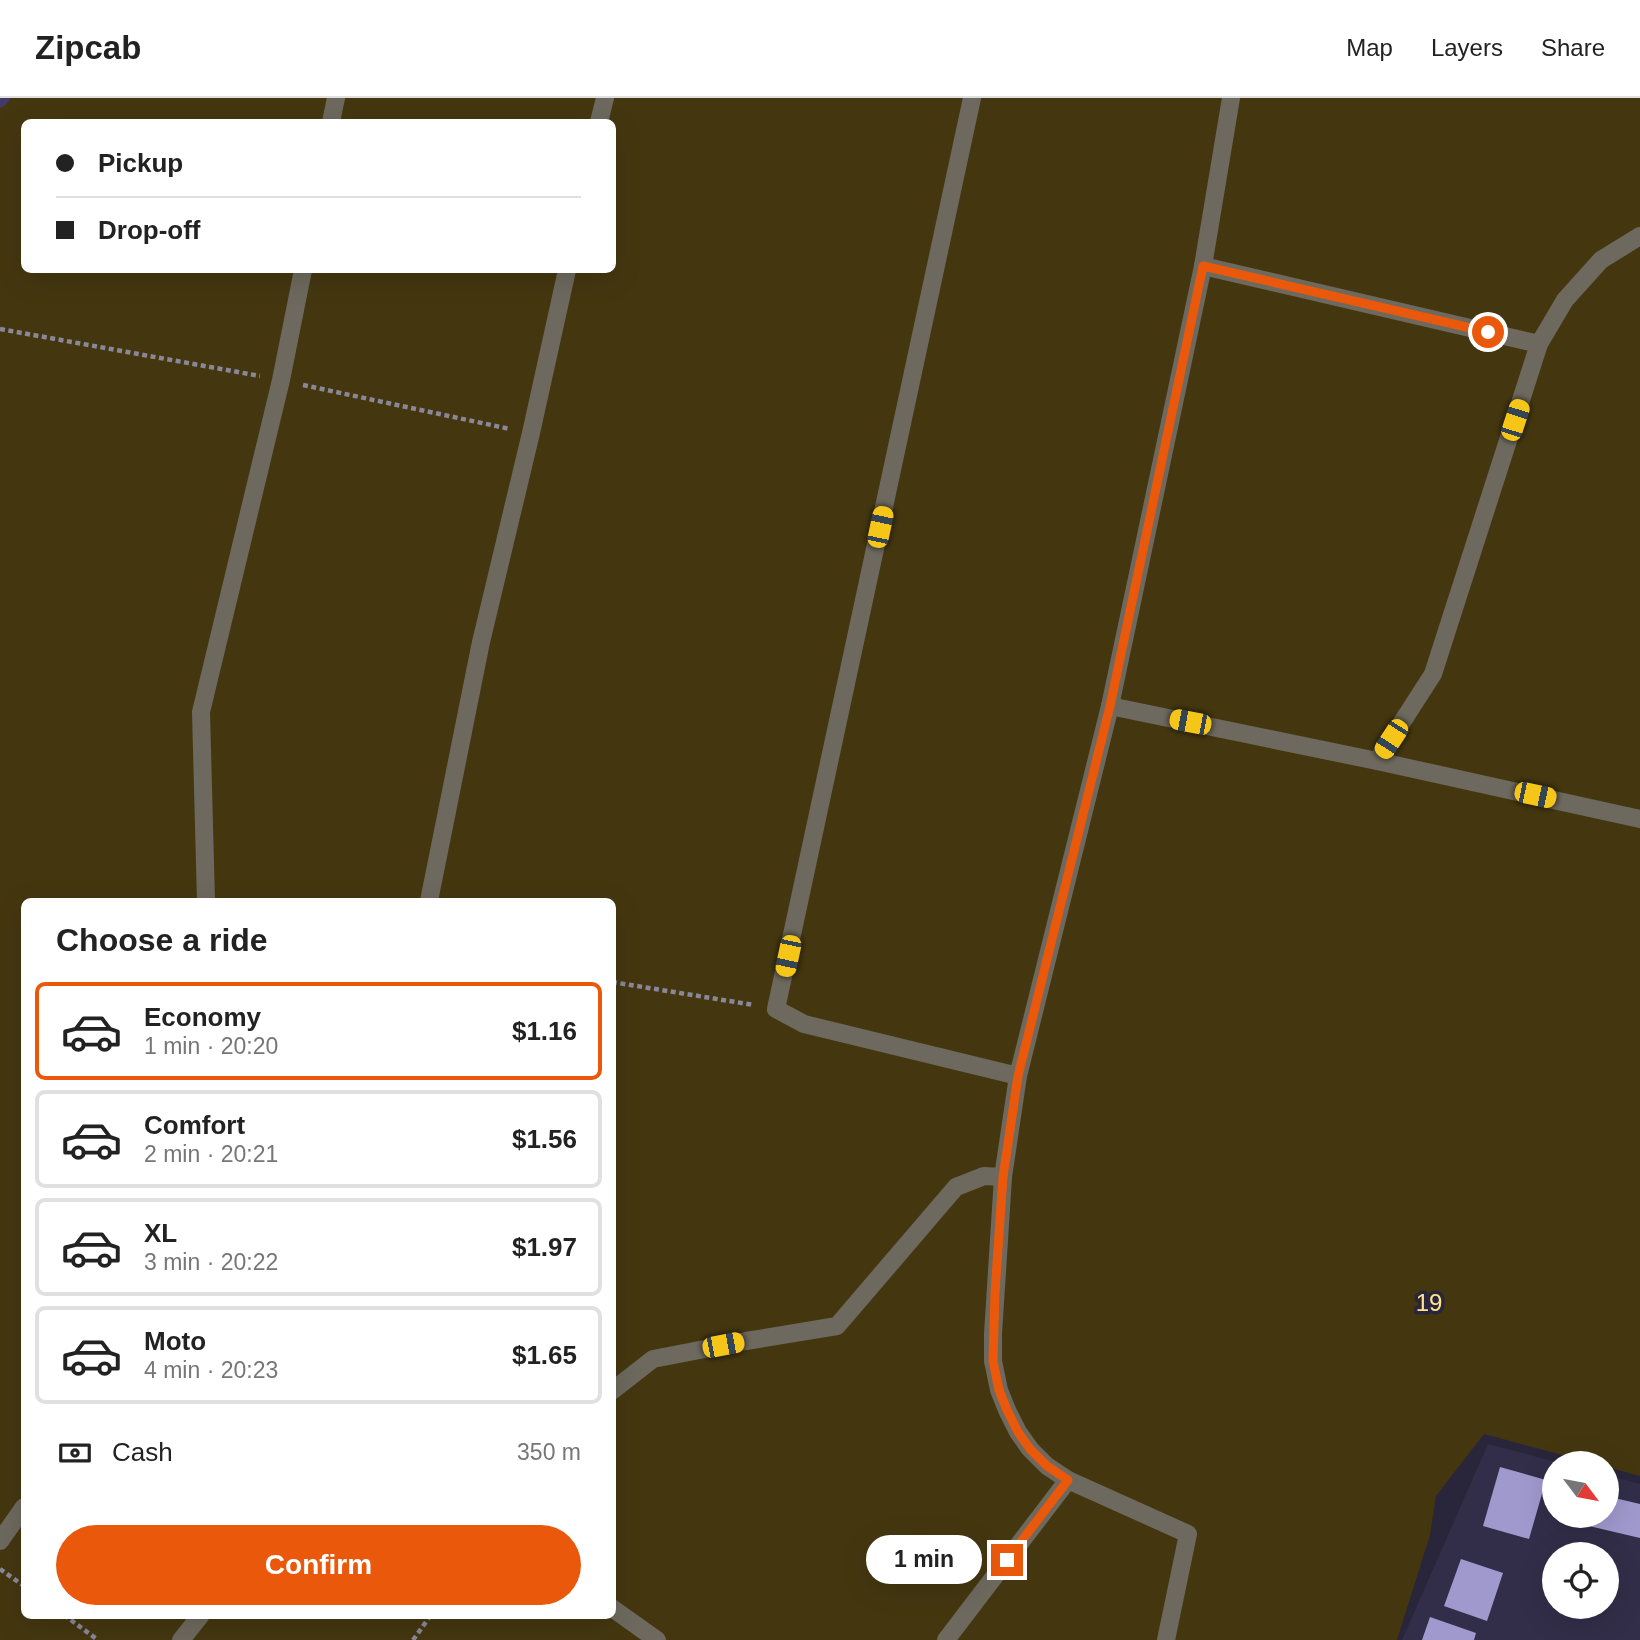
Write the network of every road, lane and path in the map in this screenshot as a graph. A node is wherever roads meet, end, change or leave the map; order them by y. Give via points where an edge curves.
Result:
1 (336, 98) edge
2 (605, 98) edge
3 (972, 98) edge
4 (1231, 98) edge
5 (332, 119) edge
6 (600, 119) edge
7 (1640, 236) edge
8 (1203, 266) junction
9 (302, 273) edge
10 (566, 273) edge
11 (1539, 344) junction
12 (1110, 706) junction
13 (1377, 761) junction
14 (1640, 818) edge
15 (206, 898) edge
16 (430, 898) edge
17 (616, 983) edge
18 (776, 1009) junction
19 (1018, 1076) junction
20 (1003, 1177) junction
21 (616, 1388) edge
22 (1068, 1480) junction
23 (21, 1511) edge
24 (0, 1541) edge
25 (0, 1569) edge
26 (21, 1584) edge
27 (616, 1611) edge
28 (69, 1619) edge
29 (198, 1619) edge
30 (428, 1619) edge
31 (98, 1640) edge
32 (181, 1640) edge
33 (413, 1640) edge
34 (657, 1640) edge
35 (946, 1640) edge
36 (1166, 1640) edge

1 - 5 lane
2 - 6 lane
3 - 18 lane
4 - 8 lane
7 - 11 lane via 1601,260 1565,300
8 - 11 lane
8 - 12 lane
9 - 15 lane via 201,712
10 - 16 lane via 481,642
11 - 13 lane via 1433,674
12 - 13 lane
12 - 19 lane
13 - 14 lane
17 - 18 path
18 - 19 lane via 804,1024
19 - 20 lane
20 - 21 lane via 984,1177 956,1187 837,1326 653,1359
20 - 22 lane via 993,1361 999,1390 1030,1449
22 - 35 lane
22 - 36 lane via 1188,1534
23 - 24 lane
25 - 26 path
27 - 34 lane
28 - 31 path
29 - 32 lane
30 - 33 path

